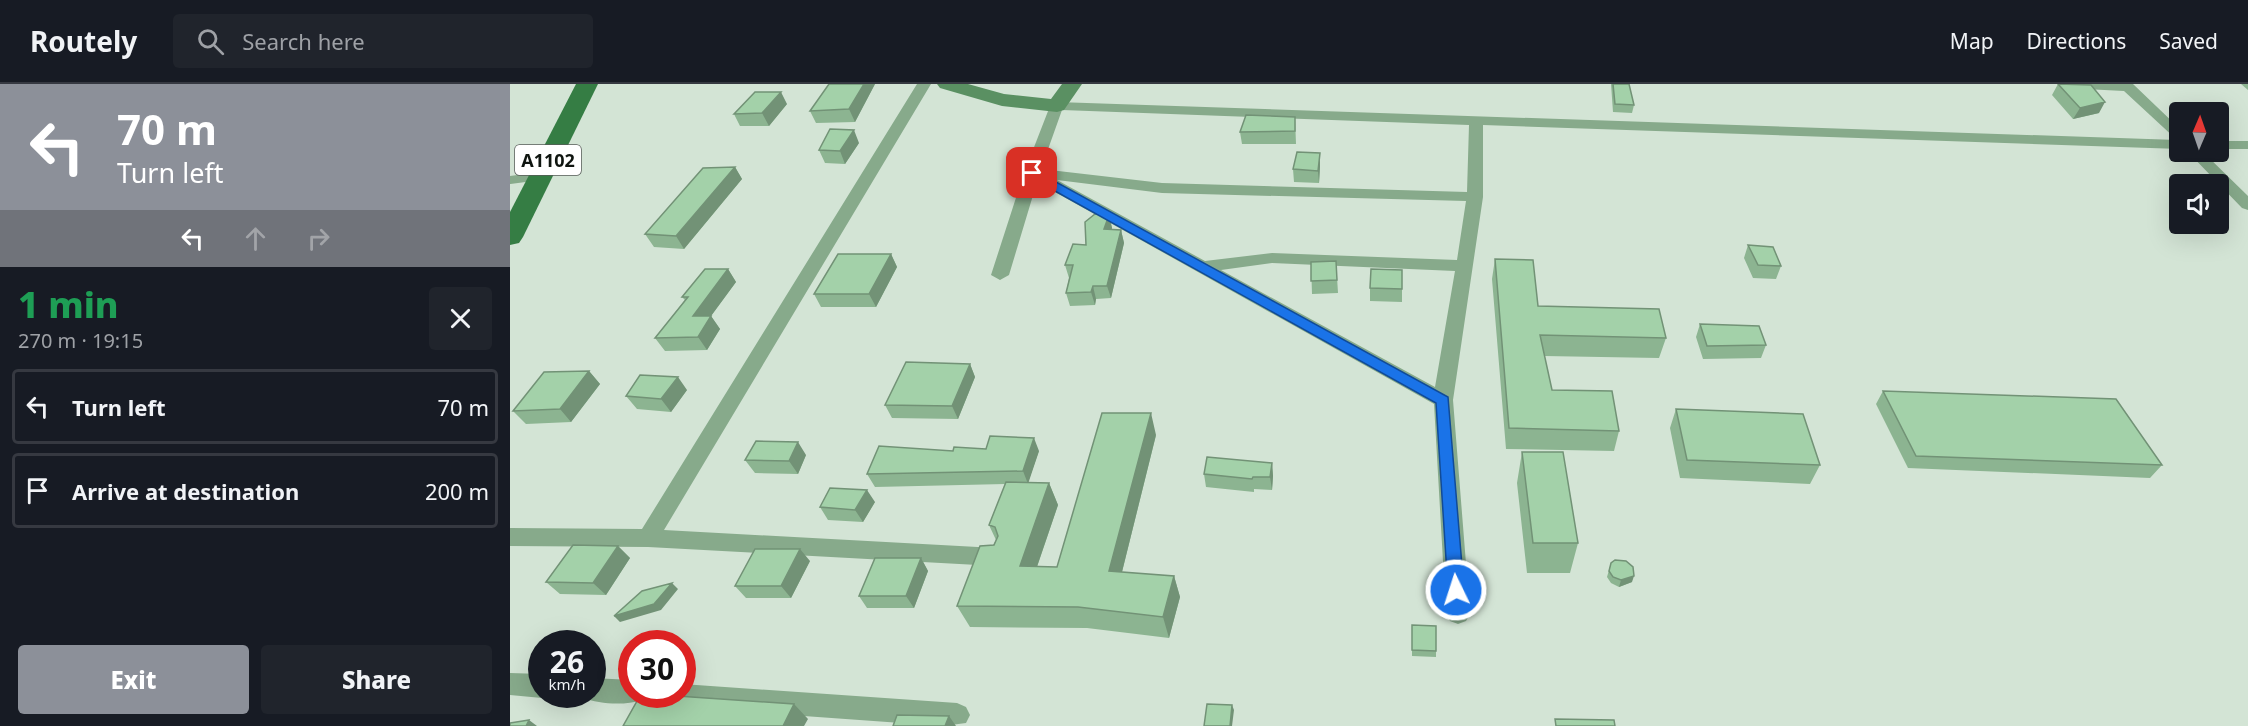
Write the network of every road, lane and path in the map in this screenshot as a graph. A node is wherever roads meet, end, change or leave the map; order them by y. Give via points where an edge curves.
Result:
1 (588, 84) edge
2 (924, 84) edge
3 (947, 84) edge
4 (1072, 84) edge
5 (2065, 84) edge
6 (2126, 85) edge
7 (1057, 106) junction
8 (1476, 120) junction
9 (2169, 126) edge
10 (2169, 145) edge
11 (2229, 145) edge
12 (2248, 145) edge
13 (2205, 162) edge
14 (1032, 173) junction
15 (541, 176) junction
16 (510, 180) edge
17 (1474, 197) junction
18 (2248, 206) edge
19 (516, 216) edge
20 (510, 237) edge
21 (1464, 266) junction
22 (1202, 267) junction
23 (1000, 275) dead end
24 (1443, 400) junction
25 (510, 537) edge
26 (648, 538) junction
27 (996, 557) edge
28 (1458, 614) dead end
29 (510, 684) edge
30 (528, 685) edge
31 (696, 696) edge
32 (957, 715) dead end

1 - 15 main road, A1102
2 - 26 street
3 - 7 main road via 1002,100
4 - 7 main road
5 - 6 street
6 - 9 street
7 - 8 street
7 - 14 street
8 - 10 street
8 - 17 street
11 - 12 street
13 - 18 street
14 - 17 street via 1162,188
14 - 22 street
14 - 23 street
15 - 16 lane
15 - 19 main road, A1102
17 - 21 street
19 - 20 main road, A1102
21 - 22 street via 1272,258
21 - 24 street
22 - 24 street
24 - 28 street
25 - 26 street
26 - 27 street
29 - 30 street
31 - 32 street

